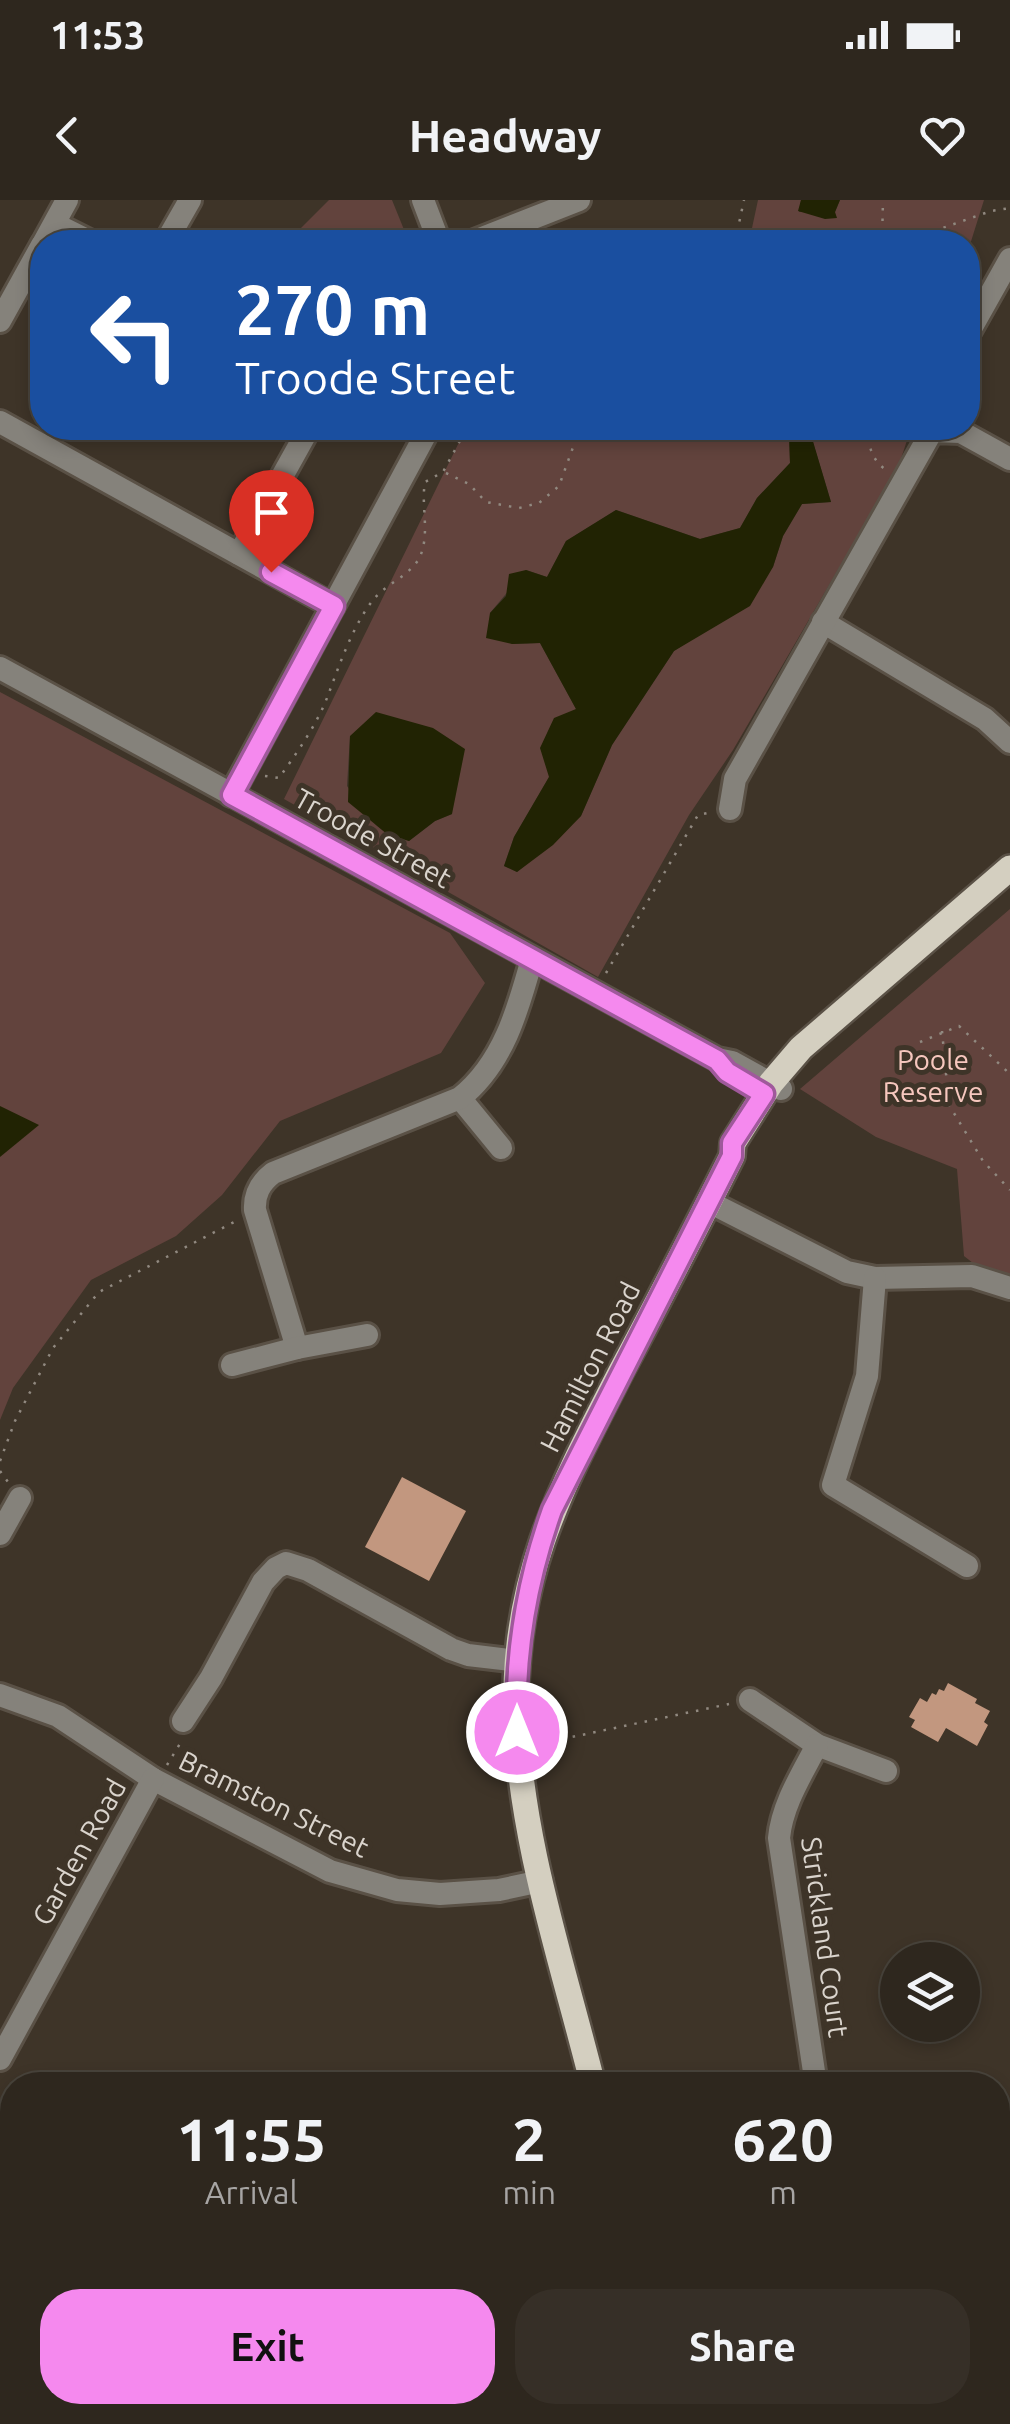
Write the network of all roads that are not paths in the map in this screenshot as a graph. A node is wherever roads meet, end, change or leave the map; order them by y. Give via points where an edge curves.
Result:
1 (67, 200) edge
2 (190, 200) edge
3 (423, 200) edge
4 (579, 200) edge
5 (539, 207) edge
6 (51, 230) edge
7 (173, 230) edge
8 (434, 230) edge
9 (495, 230) edge
10 (1010, 259) edge
11 (30, 267) edge
12 (980, 313) edge
13 (0, 321) edge
14 (0, 422) edge
15 (30, 439) edge
16 (33, 440) edge
17 (301, 440) edge
18 (423, 440) edge
19 (926, 440) edge
20 (976, 440) edge
21 (1010, 459) edge
22 (239, 554) junction
23 (334, 606) junction
24 (823, 622) junction
25 (0, 668) edge
26 (1010, 742) edge
27 (232, 795) junction
28 (730, 809) road end
29 (1010, 868) edge
30 (532, 959) junction
31 (773, 1092) junction
32 (460, 1098) junction
33 (501, 1148) dead end
34 (709, 1202) junction
35 (875, 1278) junction
36 (1010, 1288) edge
37 (367, 1336) dead end
38 (297, 1348) junction
39 (232, 1365) dead end
40 (20, 1498) dead end
41 (0, 1534) edge
42 (967, 1566) dead end
43 (518, 1662) junction
44 (0, 1696) edge
45 (750, 1700) road end
46 (183, 1721) road end
47 (817, 1745) junction
48 (886, 1772) dead end
49 (153, 1779) junction
50 (541, 1881) junction
51 (0, 2059) edge
52 (589, 2072) edge
53 (814, 2072) edge

1 - 6 street
2 - 7 street
3 - 8 street
4 - 5 street
5 - 9 street
10 - 12 street
11 - 13 street
14 - 15 street
16 - 22 street
17 - 22 street
18 - 23 street
19 - 24 street
20 - 21 street
22 - 23 street
23 - 27 street
24 - 26 street via 986,719
24 - 28 street via 735,779
25 - 27 street, Troode Street
27 - 30 street, Troode Street
29 - 31 main road, Hamilton Road via 815,1038
30 - 31 street, Troode Street
30 - 32 street via 502,1046
31 - 34 main road, Hamilton Road
32 - 33 street
32 - 38 street via 273,1173 258,1189 255,1210
34 - 35 street via 825,1264
34 - 43 main road, Hamilton Road via 552,1510 531,1573
35 - 36 street via 972,1276
35 - 42 street via 866,1376 833,1484
37 - 38 street
38 - 39 street
40 - 41 street
43 - 46 street via 451,1649 286,1563 264,1582
43 - 50 main road, Hamilton Road via 517,1732
44 - 49 street, Bramston Street via 58,1716
45 - 47 street
47 - 48 street
47 - 53 street, Strickland Court via 779,1838
49 - 50 street, Bramston Street via 330,1872 368,1883 440,1894
49 - 51 street, Garden Road
50 - 52 main road, Hamilton Road

